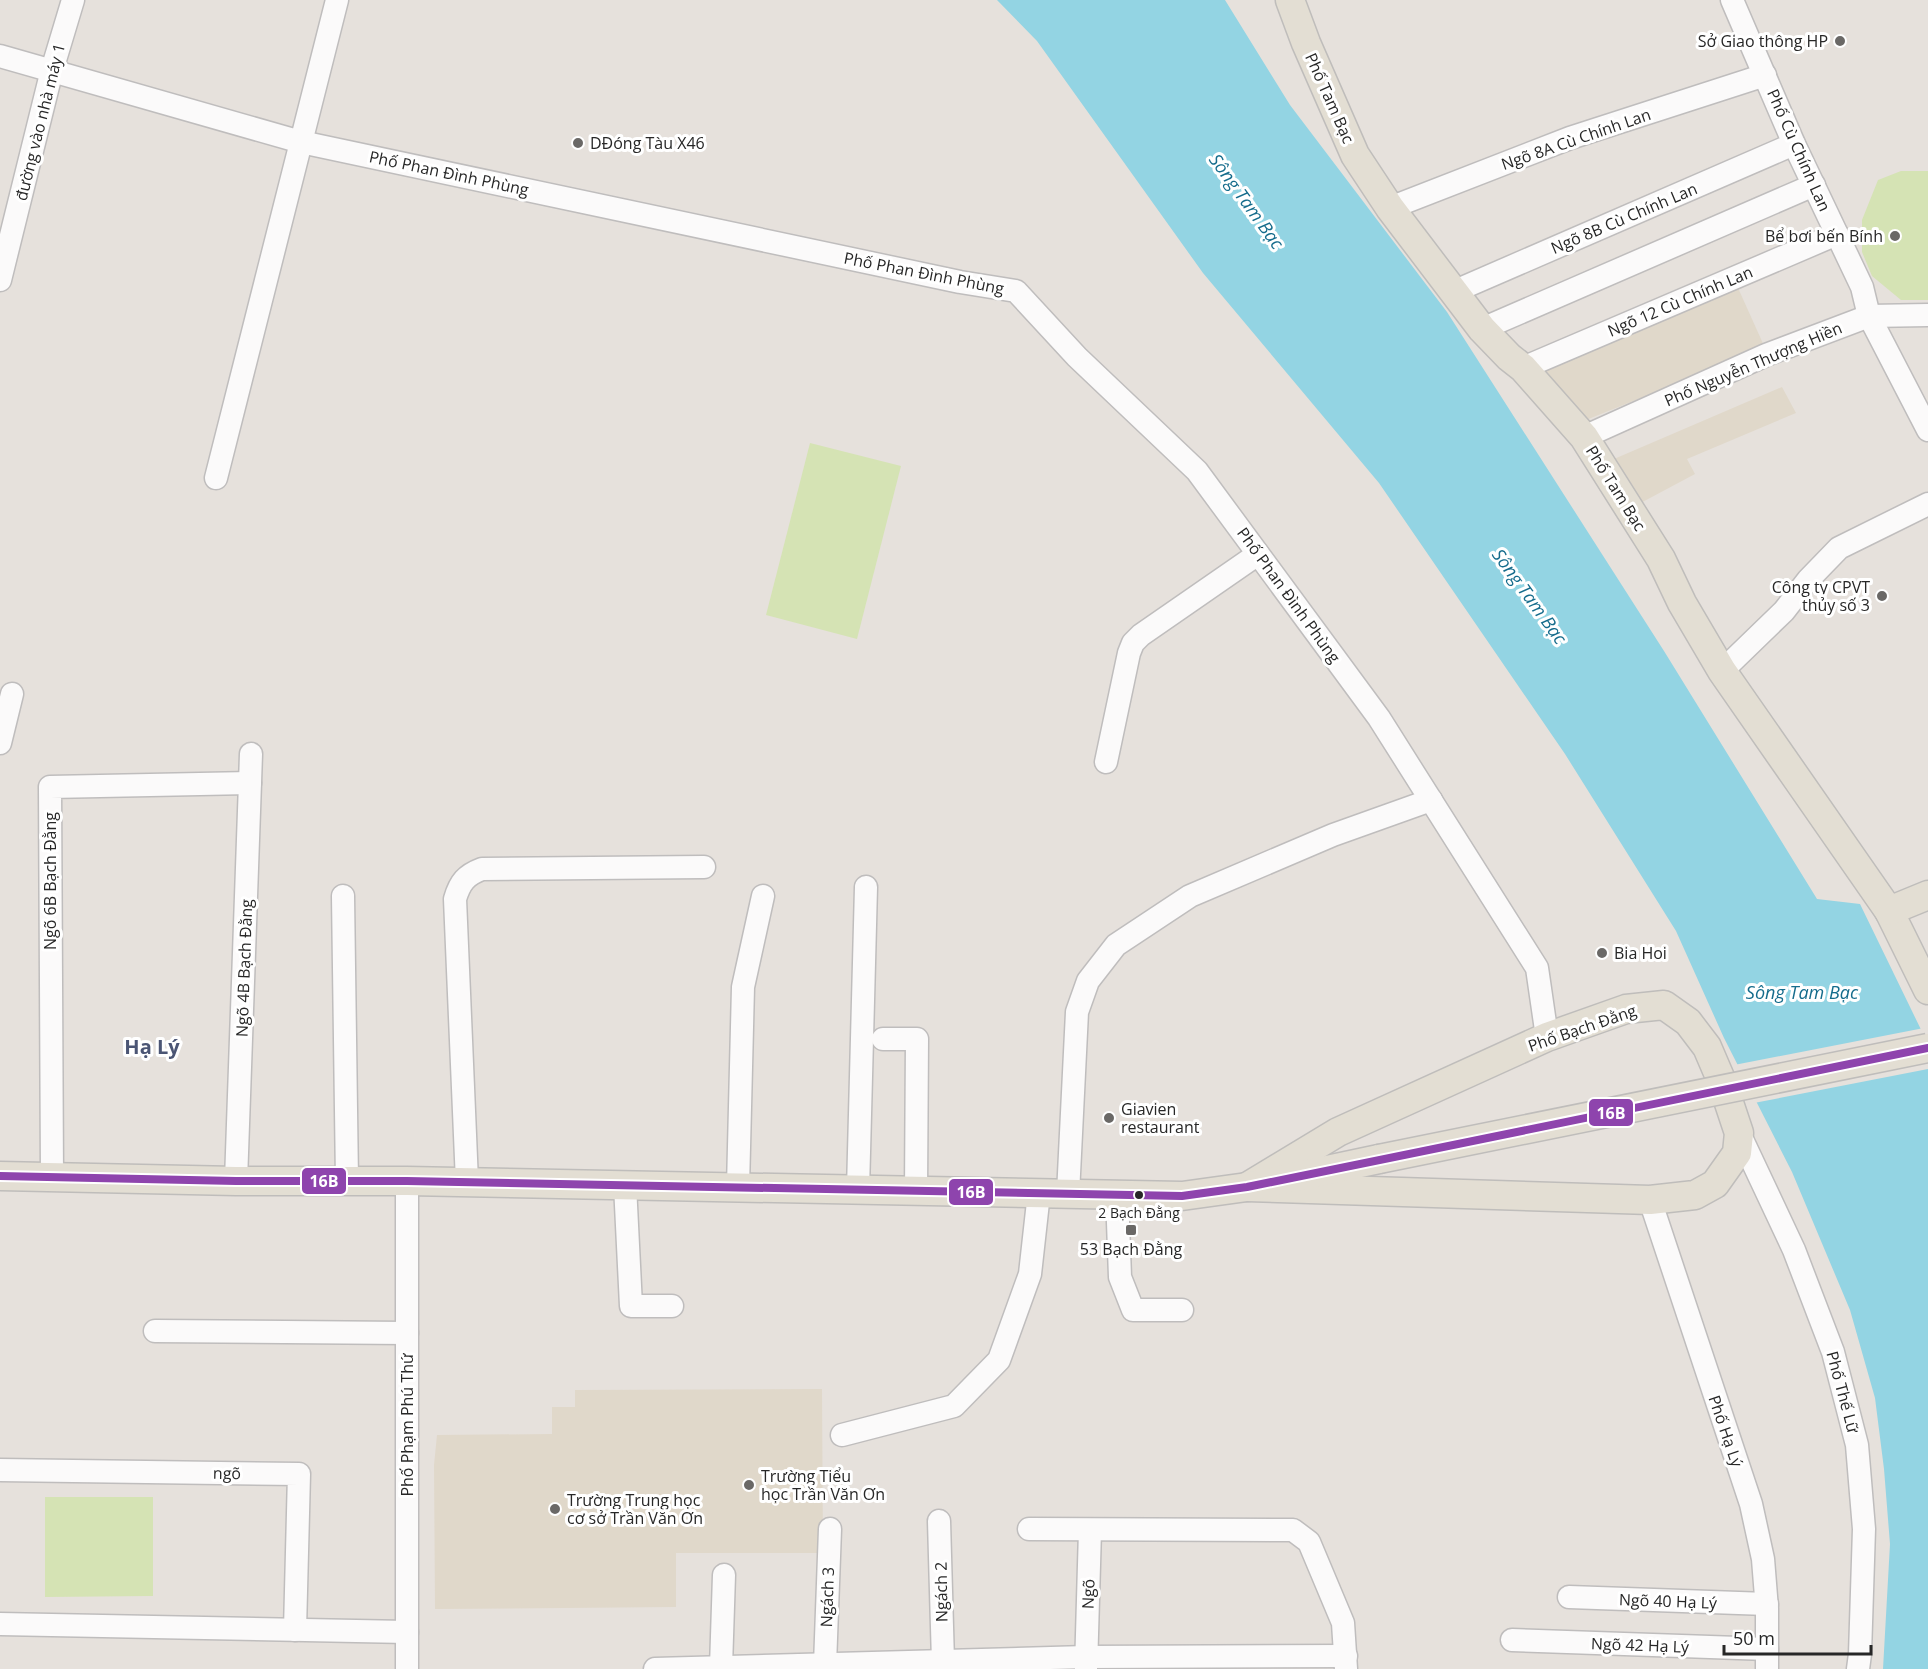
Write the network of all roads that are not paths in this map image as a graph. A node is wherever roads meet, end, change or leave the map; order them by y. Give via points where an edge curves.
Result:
1 (73, 0) edge
2 (337, 0) edge
3 (1290, 0) edge
4 (1732, 0) edge
5 (0, 56) edge
6 (52, 70) junction
7 (1765, 75) junction
8 (301, 142) junction
9 (1794, 144) junction
10 (1814, 185) junction
11 (1390, 208) junction
12 (1837, 234) junction
13 (0, 280) edge
14 (1453, 292) junction
15 (1928, 315) edge
16 (1869, 316) junction
17 (1482, 329) junction
18 (1523, 368) junction
19 (1928, 430) edge
20 (1584, 437) junction
21 (216, 478) dead end
22 (1928, 504) edge
23 (1258, 554) junction
24 (1722, 671) junction
25 (12, 693) dead end
26 (0, 743) edge
27 (250, 754) dead end
28 (1106, 762) dead end
29 (250, 783) junction
30 (1431, 801) junction
31 (704, 867) dead end
32 (866, 887) dead end
33 (1928, 895) edge
34 (343, 896) dead end
35 (763, 896) dead end
36 (1889, 911) junction
37 (1928, 990) edge
38 (1547, 1037) junction
39 (884, 1038) dead end
40 (1928, 1048) edge
41 (1739, 1133) junction
42 (0, 1176) edge
43 (52, 1176) junction
44 (236, 1181) junction
45 (347, 1181) junction
46 (407, 1181) junction
47 (467, 1182) junction
48 (625, 1185) junction
49 (738, 1187) junction
50 (1246, 1187) junction
51 (858, 1190) junction
52 (916, 1191) junction
53 (1039, 1193) junction
54 (1068, 1194) junction
55 (1117, 1195) junction
56 (1650, 1200) junction
57 (672, 1306) dead end
58 (1182, 1310) dead end
59 (155, 1331) dead end
60 (407, 1333) junction
61 (842, 1435) dead end
62 (0, 1470) edge
63 (939, 1521) dead end
64 (830, 1529) dead end
65 (1029, 1529) dead end
66 (1090, 1530) junction
67 (724, 1575) dead end
68 (1569, 1598) dead end
69 (1767, 1604) junction
70 (0, 1624) edge
71 (296, 1630) junction
72 (407, 1632) junction
73 (1512, 1640) dead end
74 (1767, 1659) edge
75 (943, 1662) junction
76 (1086, 1663) edge
77 (1346, 1663) edge
78 (825, 1665) junction
79 (870, 1666) edge
80 (721, 1667) junction
81 (407, 1669) edge
82 (655, 1669) edge
83 (1857, 1669) edge

1 - 6 street, đường vào nhà máy 1
2 - 8 street
3 - 11 main road, Phố Tam Bạc via 1355,155
4 - 7 street, Phố Cù Chính Lan
5 - 6 street, Phố Phan Đình Phùng
6 - 8 street, Phố Phan Đình Phùng
6 - 13 street, đường vào nhà máy 1
7 - 9 street, Phố Cù Chính Lan
7 - 11 street, Ngõ 8A Cù Chính Lan via 1570,138
8 - 21 street
8 - 23 street, Phố Phan Đình Phùng via 1016,291 1077,357 1197,471
9 - 10 street, Phố Cù Chính Lan
9 - 14 street, Ngõ 8B Cù Chính Lan
10 - 12 street, Phố Cù Chính Lan
10 - 17 street
11 - 14 main road, Phố Tam Bạc
12 - 16 street, Phố Cù Chính Lan via 1862,287
12 - 18 street, Ngõ 12 Cù Chính Lan
14 - 17 main road, Phố Tam Bạc
15 - 16 street, Phố Nguyễn Thượng Hiền
16 - 19 street, Phố Cù Chính Lan
16 - 20 street, Phố Nguyễn Thượng Hiền via 1766,355
17 - 18 main road, Phố Tam Bạc
18 - 20 main road, Phố Tam Bạc
20 - 24 main road, Phố Tam Bạc via 1661,559
22 - 24 street via 1839,548 1784,611
23 - 28 street via 1133,644
23 - 30 street, Phố Phan Đình Phùng via 1380,718
24 - 36 main road, Phố Tam Bạc
25 - 26 street
27 - 29 street, Ngõ 4B Bạch Đằng
29 - 43 street, Ngõ 6B Bạch Đằng via 50,786
29 - 44 street, Ngõ 4B Bạch Đằng
30 - 38 street, Phố Phan Đình Phùng via 1537,968
30 - 54 street via 1324,838 1190,896 1116,945 1088,981 1077,1012
31 - 47 street via 482,869 469,874 459,885 455,899
32 - 51 street
33 - 36 main road
34 - 45 street
35 - 49 street via 743,987
36 - 37 main road, Phố Tam Bạc
38 - 41 main road, Phố Bạch Đằng via 1626,1009 1664,1005 1688,1022 1707,1047
38 - 50 main road, Phố Bạch Đằng via 1338,1132
39 - 52 street via 917,1040
40 - 50 main road, Phố Bạch Đằng, bridge
41 - 56 main road, Phố Bạch Đằng via 1737,1153 1715,1184 1695,1195
41 - 83 street, Phố Thế Lữ via 1794,1250 1833,1352 1857,1445 1864,1528
42 - 43 main road, Phố Bạch Đằng
43 - 44 main road, Phố Bạch Đằng
44 - 45 main road, Phố Bạch Đằng
45 - 46 main road, Phố Bạch Đằng
46 - 47 main road, Phố Bạch Đằng
46 - 60 street, Phố Phạm Phú Thứ
47 - 48 main road, Phố Bạch Đằng
48 - 49 main road, Phố Bạch Đằng
48 - 57 street via 631,1306
49 - 51 main road, Phố Bạch Đằng
50 - 55 main road, Phố Bạch Đằng via 1182,1196
50 - 56 main road, Phố Bạch Đằng
51 - 52 main road, Phố Bạch Đằng
52 - 53 main road, Phố Bạch Đằng
53 - 54 main road, Phố Bạch Đằng
53 - 61 street via 1030,1274 999,1360 954,1406
54 - 55 main road, Phố Bạch Đằng
55 - 58 street via 1120,1277 1133,1310
56 - 69 street, Phố Hạ Lý via 1751,1504 1763,1559
59 - 60 street
60 - 72 street, Phố Phạm Phú Thứ
62 - 71 street, ngõ via 298,1474
63 - 75 street, Ngách 2
64 - 78 street, Ngách 3
65 - 66 street
66 - 76 street, Ngõ
66 - 77 street via 1293,1530 1309,1542 1342,1623
67 - 80 street
68 - 69 street, Ngõ 40 Hạ Lý
69 - 74 street, Phố Hạ Lý
70 - 71 street
71 - 72 street
72 - 81 street, Phố Phạm Phú Thứ
73 - 74 street, Ngõ 42 Hạ Lý
75 - 76 street
75 - 79 street
76 - 77 street
78 - 79 street
78 - 80 street
80 - 82 street

